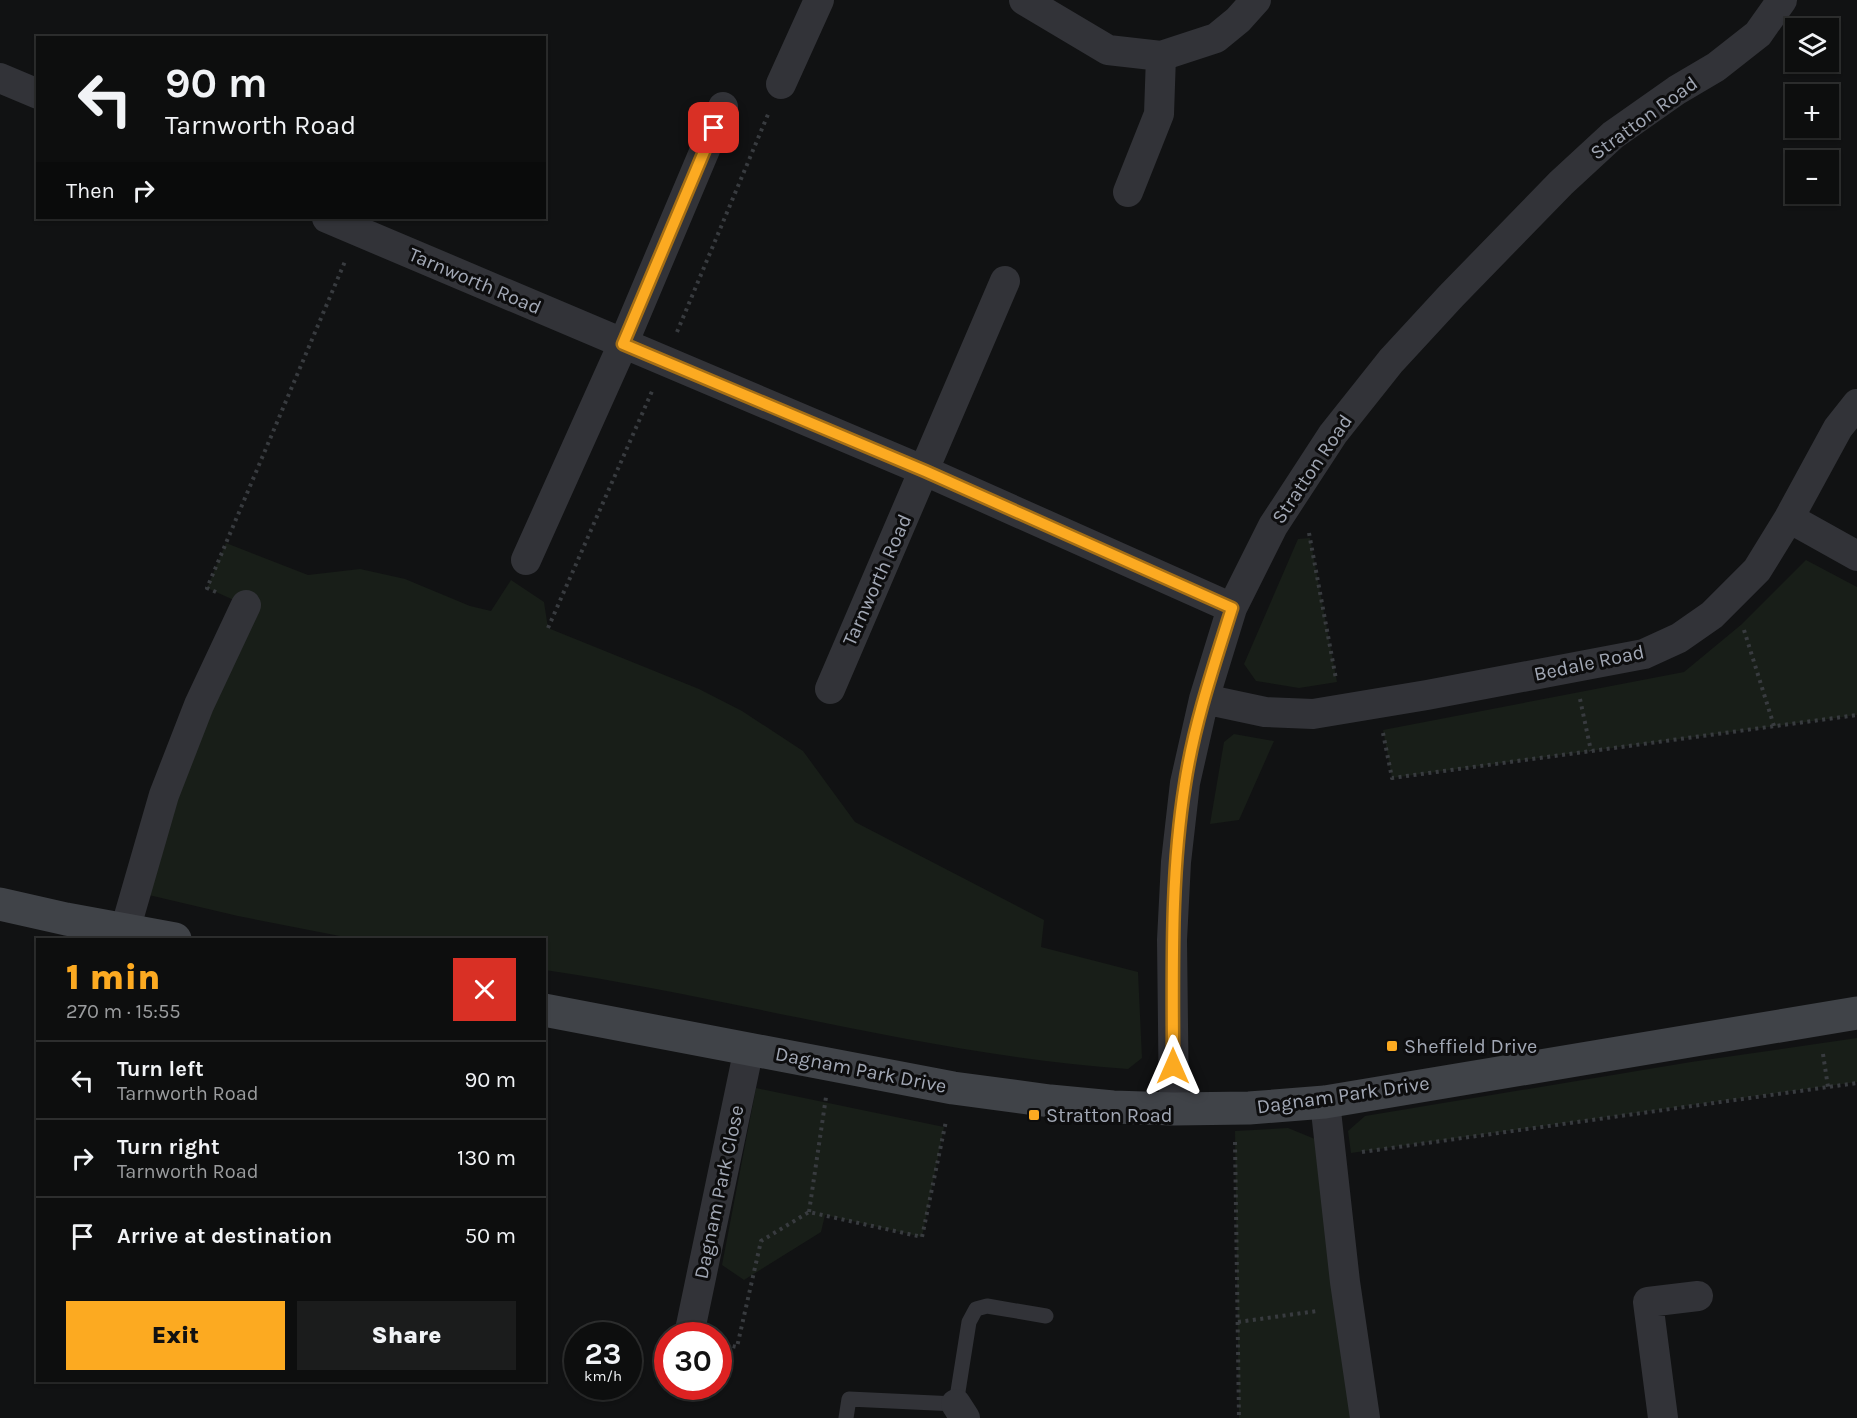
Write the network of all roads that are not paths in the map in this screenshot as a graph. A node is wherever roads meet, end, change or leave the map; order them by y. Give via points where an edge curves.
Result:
1 (819, 0) edge
2 (1024, 0) edge
3 (1256, 0) edge
4 (1782, 0) edge
5 (1161, 56) junction
6 (0, 78) edge
7 (781, 84) road end
8 (36, 93) edge
9 (723, 107) dead end
10 (1128, 192) dead end
11 (329, 219) edge
12 (1005, 281) dead end
13 (623, 344) junction
14 (1857, 404) edge
15 (925, 471) junction
16 (1789, 518) junction
17 (1857, 556) edge
18 (526, 560) dead end
19 (246, 605) road end
20 (1232, 608) junction
21 (830, 689) dead end
22 (1204, 699) junction
23 (0, 904) edge
24 (125, 930) junction
25 (169, 938) edge
26 (546, 1010) edge
27 (1857, 1013) edge
28 (749, 1048) junction
29 (1325, 1102) junction
30 (1174, 1108) junction
31 (1698, 1296) dead end
32 (1046, 1316) dead end
33 (692, 1322) edge
34 (960, 1411) edge
35 (846, 1418) edge
36 (1365, 1418) edge
37 (1663, 1418) edge

1 - 7 street
2 - 5 street via 1108,50
3 - 5 street via 1216,38
4 - 20 street, Stratton Road via 1758,34 1716,67 1613,135 1561,183 1391,361 1333,434 1299,485 1273,526
5 - 10 street via 1159,114
6 - 8 street
9 - 13 street
11 - 13 street, Tarnworth Road
12 - 15 street, Tarnworth Road
13 - 15 street, Tarnworth Road
13 - 18 street
14 - 16 street, Bedale Road via 1838,428
15 - 20 street, Tarnworth Road
15 - 21 street, Tarnworth Road
16 - 17 street
16 - 22 street, Bedale Road via 1756,570 1712,615 1679,638 1644,654 1313,714 1265,712
19 - 24 street via 199,705 164,795
20 - 22 street, Stratton Road
22 - 30 street, Stratton Road via 1185,783 1176,862 1172,940
23 - 24 street
24 - 25 street
26 - 28 street, Dagnam Park Drive
27 - 29 street, Dagnam Park Drive
28 - 30 street, Dagnam Park Drive via 952,1088 1113,1107
28 - 33 street, Dagnam Park Close
29 - 30 street, Dagnam Park Drive
29 - 36 street
31 - 37 street via 1648,1302
32 - 34 lane via 987,1306 976,1310 969,1322
34 - 35 lane via 849,1399

